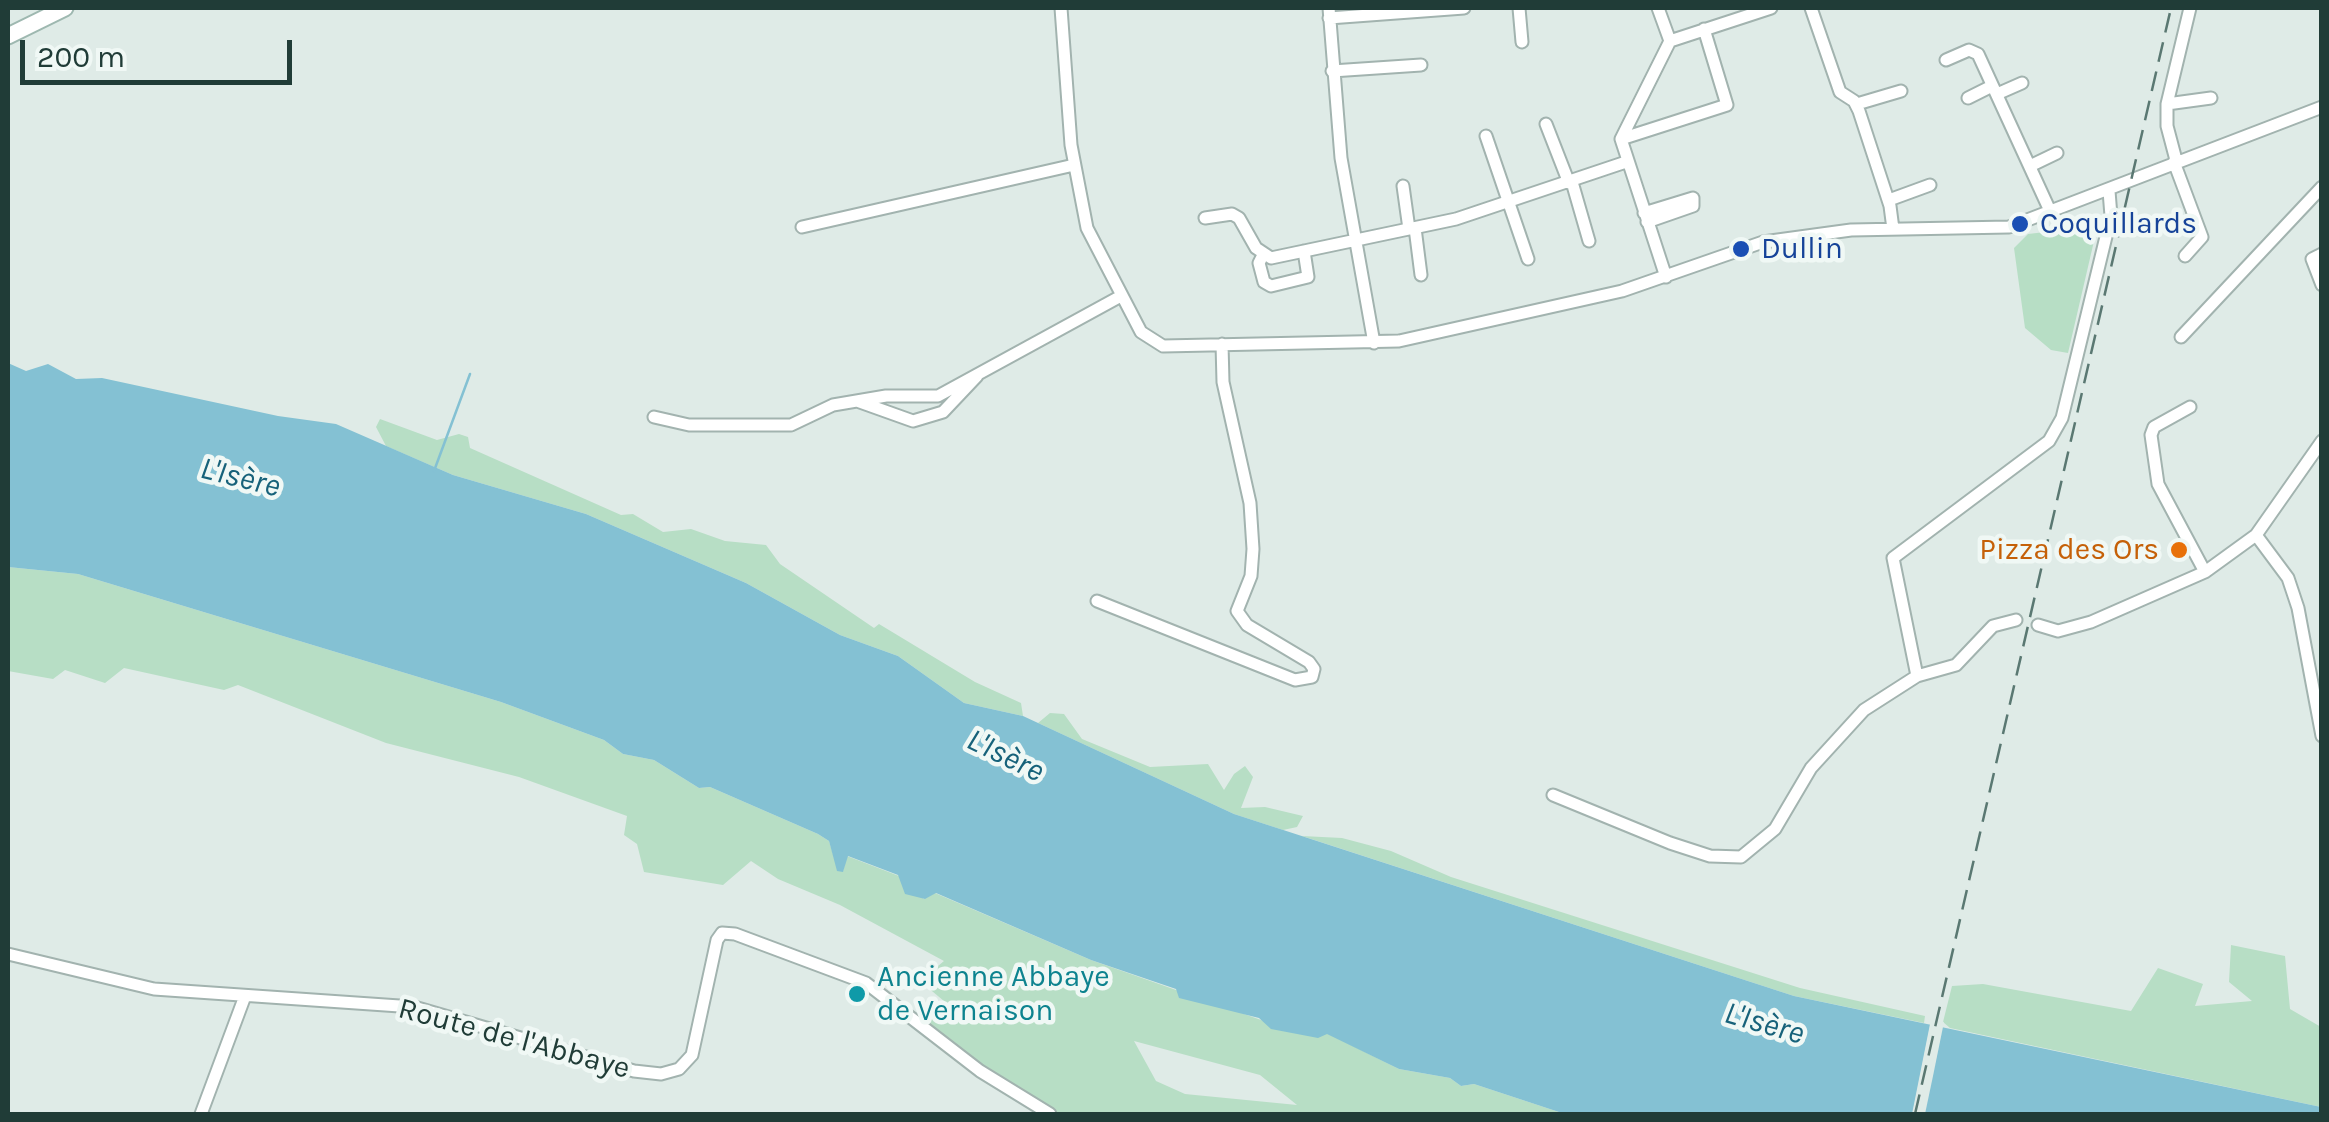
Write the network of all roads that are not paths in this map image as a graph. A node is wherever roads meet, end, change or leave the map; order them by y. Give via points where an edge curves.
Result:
1 (65, 8) edge
2 (1062, 8) edge
3 (1464, 8) edge
4 (1519, 8) edge
5 (1658, 8) edge
6 (1771, 8) edge
7 (1811, 8) edge
8 (2190, 8) edge
9 (1329, 13) edge
10 (1704, 29) junction
11 (8, 36) edge
12 (1670, 41) junction
13 (1522, 42) dead end
14 (1946, 60) dead end
15 (1421, 65) dead end
16 (1332, 71) junction
17 (2022, 82) dead end
18 (1900, 90) dead end
19 (1994, 90) junction
20 (1968, 98) dead end
21 (2211, 98) dead end
22 (1856, 104) junction
23 (2167, 104) junction
24 (2322, 107) edge
25 (1546, 124) dead end
26 (1486, 136) dead end
27 (1620, 139) junction
28 (2057, 153) dead end
29 (2175, 161) junction
30 (1626, 162) junction
31 (1074, 166) junction
32 (2030, 166) junction
33 (1571, 182) junction
34 (1930, 185) dead end
35 (1403, 186) dead end
36 (2322, 187) edge
37 (2109, 191) junction
38 (1889, 200) junction
39 (1508, 203) junction
40 (2051, 213) junction
41 (1205, 218) dead end
42 (802, 227) dead end
43 (1412, 229) junction
44 (1893, 229) junction
45 (1356, 239) junction
46 (1589, 241) dead end
47 (1304, 251) junction
48 (2322, 254) edge
49 (1262, 255) junction
50 (2184, 256) dead end
51 (1528, 259) dead end
52 (1421, 276) dead end
53 (1666, 276) junction
54 (2322, 285) edge
55 (1121, 296) junction
56 (2181, 336) dead end
57 (1374, 343) junction
58 (1222, 344) junction
59 (982, 371) junction
60 (857, 401) junction
61 (2190, 406) dead end
62 (654, 417) dead end
63 (2322, 441) edge
64 (2256, 535) junction
65 (2206, 572) junction
66 (1097, 600) dead end
67 (2016, 620) dead end
68 (2038, 624) dead end
69 (1917, 676) junction
70 (2322, 736) edge
71 (1553, 795) dead end
72 (8, 954) edge
73 (245, 996) junction
74 (201, 1114) edge
75 (1050, 1114) edge

1 - 11 street
2 - 31 street
3 - 9 street
4 - 13 street
5 - 12 street
6 - 10 street
7 - 22 street via 1840,92
8 - 23 street
9 - 16 street
10 - 12 street
10 - 27 street via 1726,105
12 - 27 street
14 - 19 street via 1974,50
15 - 16 street
16 - 45 street
17 - 19 street
18 - 22 street
19 - 20 street
19 - 32 street
21 - 23 street
22 - 38 street
23 - 29 street
24 - 29 street
25 - 33 street
26 - 39 street
27 - 30 street
28 - 32 street
29 - 37 street
29 - 50 street via 2202,238
30 - 33 street
30 - 53 street
31 - 42 street
31 - 55 street via 1087,228
32 - 40 street
33 - 39 street
33 - 46 street
34 - 38 street
35 - 43 street
36 - 56 street
37 - 40 street
37 - 69 street via 2107,235 2062,418 2050,441 1893,558
38 - 44 street
39 - 43 street
39 - 51 street
40 - 44 street via 1997,228
41 - 49 street via 1239,218
43 - 45 street
43 - 52 street
44 - 53 street via 1763,242
45 - 47 street
45 - 57 street
47 - 49 street
47 - 49 street via 1308,277 1270,286
48 - 54 street via 2312,259
53 - 57 street via 1550,309
55 - 58 street via 1148,340 1163,346
55 - 59 street
57 - 58 street
58 - 66 street via 1222,382 1254,549 1237,611 1247,625 1313,665 1312,677 1295,680
59 - 60 street via 938,396
59 - 60 street via 942,412 913,421
60 - 62 street via 791,425 689,425
61 - 65 street via 2152,434 2158,484
63 - 64 street
64 - 65 street
64 - 70 street via 2288,578 2298,608
65 - 68 street via 2091,622 2058,631
67 - 69 street via 1993,626 1956,665
69 - 71 street via 1853,721 1812,768 1775,829 1740,857 1670,844
72 - 73 street, Route de l'Abbaye via 154,990
73 - 74 street
73 - 75 street, Route de l'Abbaye via 414,1007 634,1072 661,1074 679,1069 692,1054 716,940 735,934 866,983 980,1072

